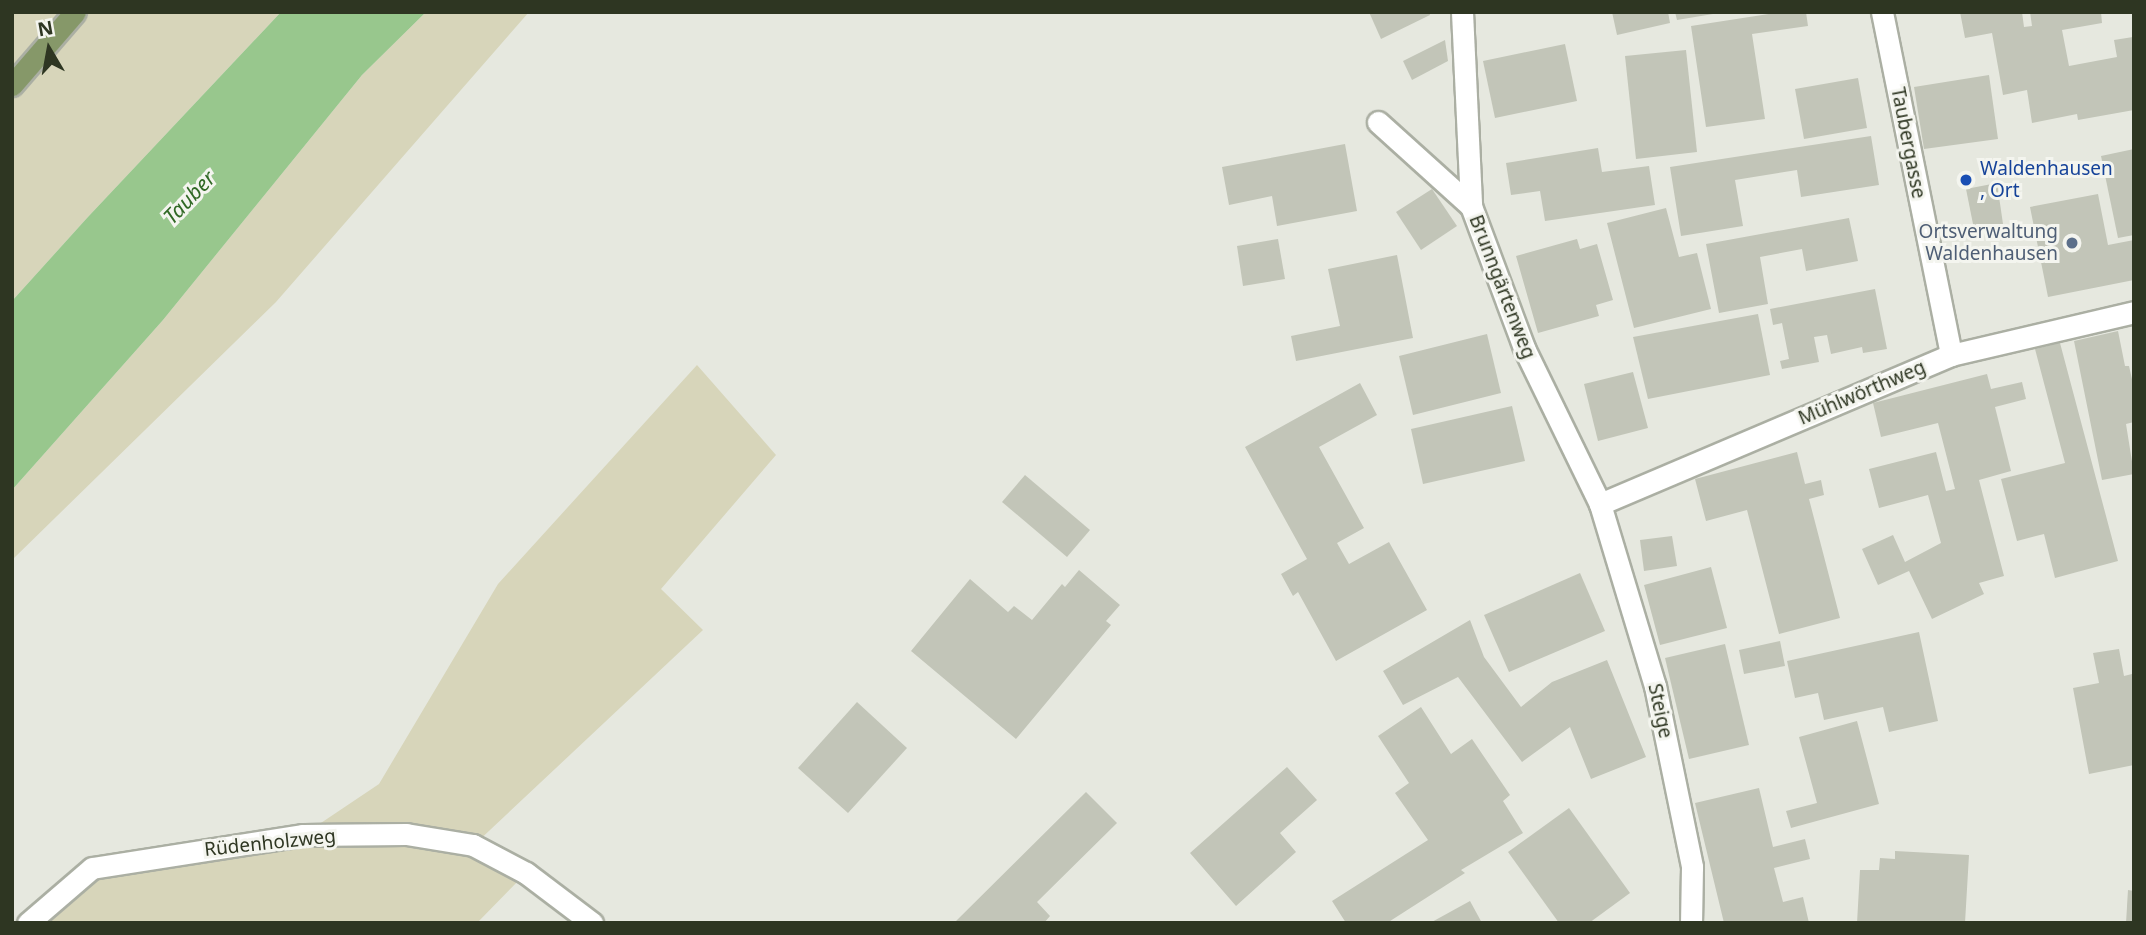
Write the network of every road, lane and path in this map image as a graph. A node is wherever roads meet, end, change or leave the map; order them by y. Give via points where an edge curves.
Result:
1 (75, 12) edge
2 (1462, 12) edge
3 (1882, 12) edge
4 (12, 85) edge
5 (1378, 122) dead end
6 (1471, 206) junction
7 (2134, 312) edge
8 (1951, 355) junction
9 (1600, 504) junction
10 (28, 923) edge
11 (592, 923) edge
12 (1691, 923) edge

1 - 4 main road
2 - 6 street, Brunngärtenweg
3 - 8 street, Taubergasse
5 - 6 street
6 - 9 street, Brunngärtenweg via 1524,348
7 - 8 street, Mühlwörthweg
8 - 9 street, Mühlwörthweg
9 - 12 street, Steige via 1655,685 1692,867
10 - 11 street, Rüdenholzweg via 92,868 303,835 406,834 473,845 526,873

